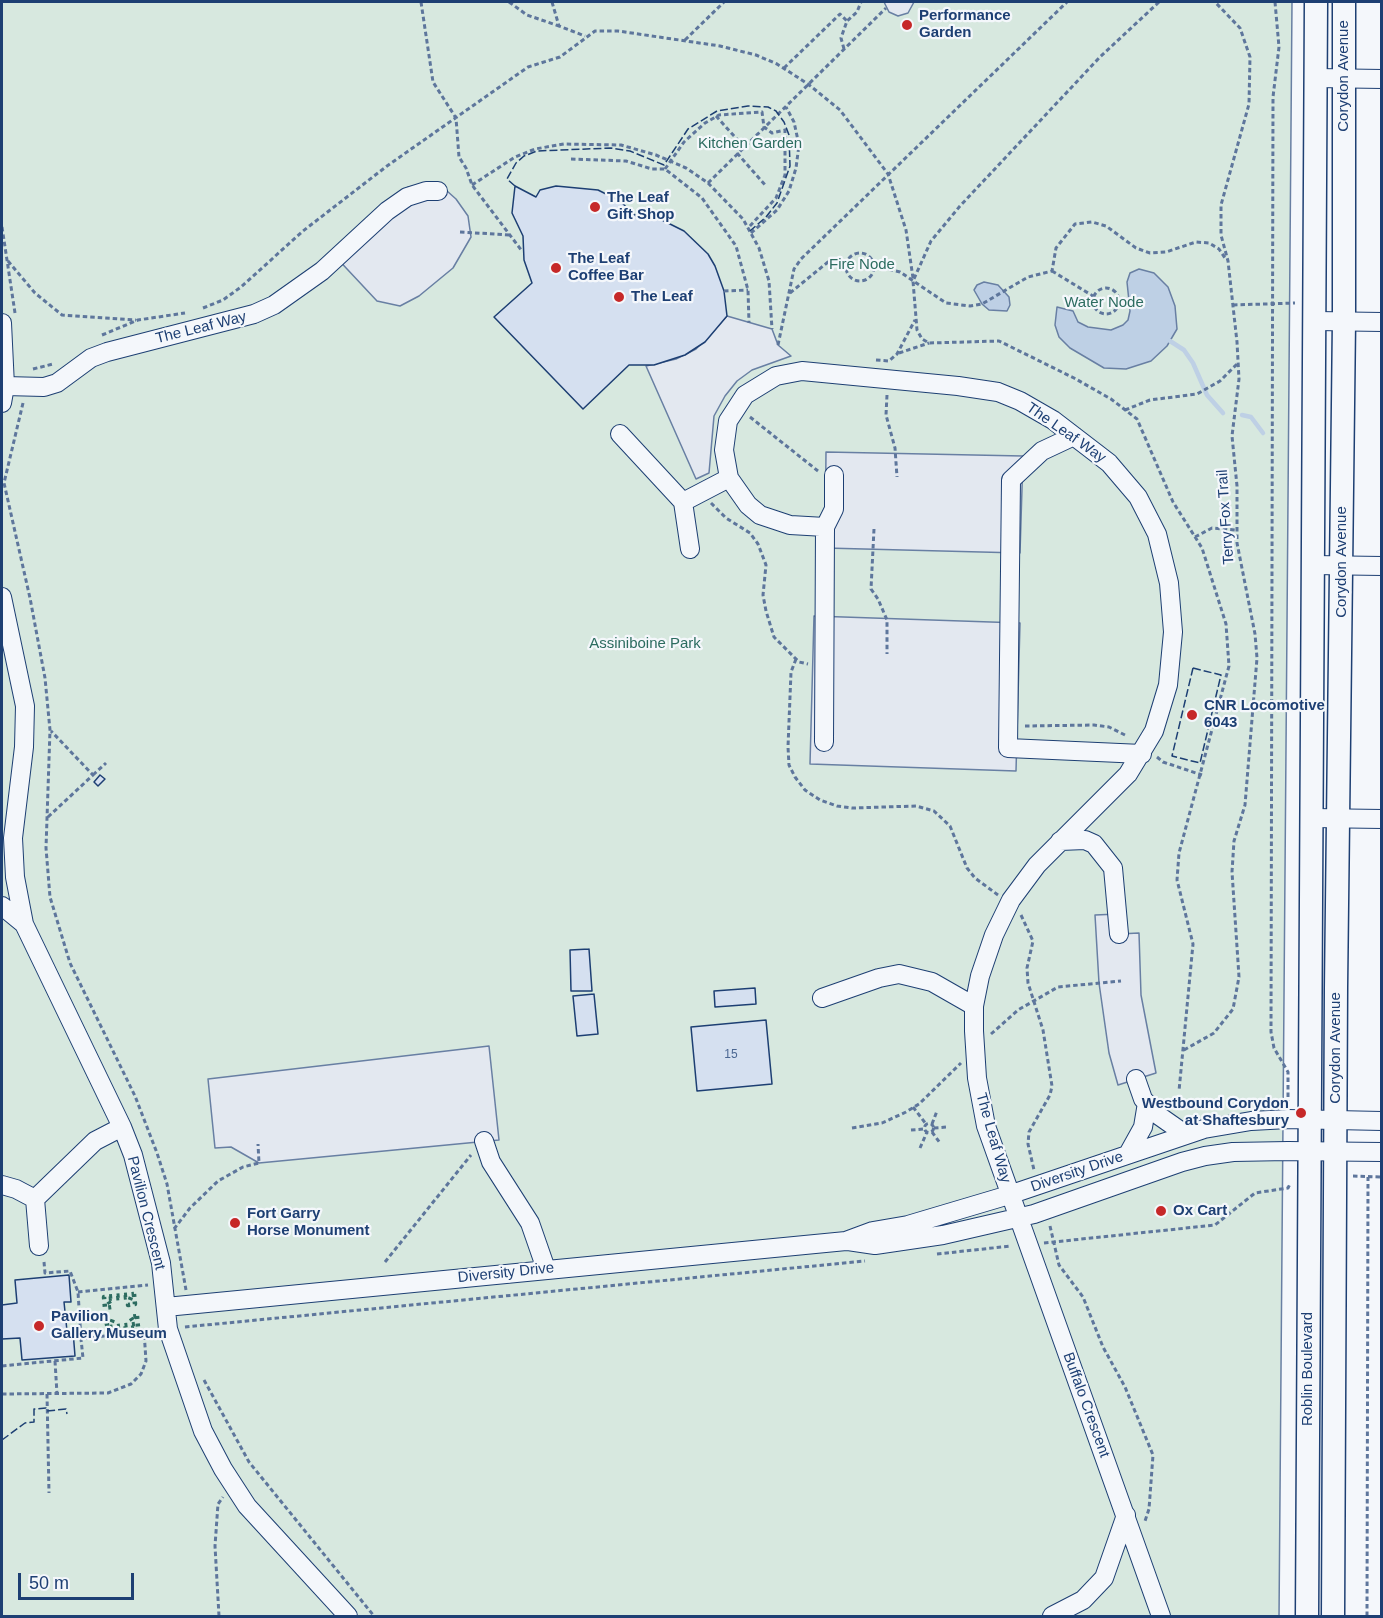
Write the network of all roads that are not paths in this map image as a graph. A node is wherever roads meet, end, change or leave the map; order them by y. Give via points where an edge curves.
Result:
1 (1316, 2) edge
2 (1344, 2) edge
3 (1316, 78) junction
4 (1343, 78) junction
5 (1382, 79) edge
6 (438, 191) dead end
7 (9, 319) edge
8 (1316, 321) junction
9 (1344, 321) junction
10 (1382, 322) edge
11 (3, 395) edge
12 (620, 434) dead end
13 (1074, 436) junction
14 (729, 478) junction
15 (834, 479) road end
16 (683, 501) junction
17 (825, 527) junction
18 (690, 549) dead end
19 (1313, 565) junction
20 (1341, 566) junction
21 (1382, 567) edge
22 (2, 597) edge
23 (824, 742) dead end
24 (1144, 751) junction
25 (19, 777) junction
26 (2, 796) edge
27 (1312, 818) junction
28 (1340, 819) junction
29 (1382, 819) edge
30 (1060, 841) junction
31 (2, 906) edge
32 (24, 924) junction
33 (1119, 934) dead end
34 (822, 998) dead end
35 (974, 1006) junction
36 (1136, 1079) dead end
37 (1147, 1103) junction
38 (1310, 1121) junction
39 (1337, 1122) junction
40 (1382, 1122) edge
41 (122, 1127) junction
42 (1185, 1134) junction
43 (484, 1141) road end
44 (1310, 1152) junction
45 (1336, 1152) junction
46 (1382, 1152) edge
47 (1128, 1154) junction
48 (2, 1185) edge
49 (1009, 1195) junction
50 (35, 1199) junction
51 (1018, 1218) junction
52 (846, 1241) junction
53 (41, 1252) road end
54 (546, 1269) junction
55 (166, 1307) junction
56 (1126, 1515) junction
57 (348, 1617) edge
58 (1052, 1617) edge
59 (1161, 1617) edge
60 (1307, 1617) edge
61 (1333, 1617) edge

1 - 3 main road, Corydon Avenue
2 - 4 main road, Corydon Avenue
3 - 4 street
3 - 8 main road, Corydon Avenue
4 - 5 street
4 - 9 main road, Corydon Avenue
6 - 11 street, The Leaf Way via 407,197 322,271 274,305 254,314 107,352 91,358 57,383
7 - 11 street
8 - 9 street
8 - 19 main road, Corydon Avenue
9 - 10 street
9 - 20 main road, Corydon Avenue
12 - 16 street
13 - 14 street, The Leaf Way via 1038,411 998,392 802,371 758,385 736,405 725,437
13 - 24 street, The Leaf Way via 1109,463 1138,497 1164,557 1171,607 1171,659 1161,710
13 - 24 street via 1042,451 1011,480 1008,748
14 - 16 street
14 - 17 street, The Leaf Way via 760,515 790,525
15 - 17 street via 834,509
16 - 18 street
17 - 23 street
19 - 20 street
19 - 27 main road, Corydon Avenue
20 - 21 street
20 - 28 main road, Corydon Avenue
22 - 25 street, Pavilion Crescent via 25,705
24 - 30 street, The Leaf Way via 1128,774
25 - 26 street
25 - 32 street, Pavilion Crescent via 13,857
27 - 28 street
27 - 38 main road, Corydon Avenue
28 - 29 street
28 - 39 main road, Corydon Avenue
30 - 33 street via 1085,840 1108,860 1113,868
30 - 35 street, The Leaf Way via 1022,882 1009,903 987,953
31 - 32 street
32 - 41 street, Pavilion Crescent
34 - 35 street via 899,974 932,982
35 - 49 street, The Leaf Way via 981,1107
36 - 37 street
37 - 42 street
37 - 47 street via 1143,1127
38 - 39 street, Diversity Drive
38 - 42 street, Diversity Drive via 1251,1121
38 - 44 main road, Roblin Boulevard
39 - 40 street, Diversity Drive
39 - 45 main road, Roblin Boulevard
41 - 50 street via 95,1141
41 - 55 street, Pavilion Crescent via 140,1178
42 - 47 street, Diversity Drive
43 - 54 street via 491,1162 530,1223
44 - 45 street, Diversity Drive
44 - 51 street, Diversity Drive via 1205,1156
44 - 60 main road, Roblin Boulevard
45 - 46 street, Diversity Drive
45 - 61 main road, Roblin Boulevard
47 - 49 street, Diversity Drive
48 - 50 street
49 - 51 street, Buffalo Crescent
49 - 52 street, Diversity Drive
50 - 53 street
51 - 52 street, Diversity Drive via 874,1245
51 - 56 street, Buffalo Crescent
52 - 54 street, Diversity Drive
54 - 55 street, Diversity Drive
55 - 57 street, Pavilion Crescent via 176,1328 199,1421 232,1483 260,1521
56 - 58 street via 1104,1578 1083,1600
56 - 59 street, Buffalo Crescent

